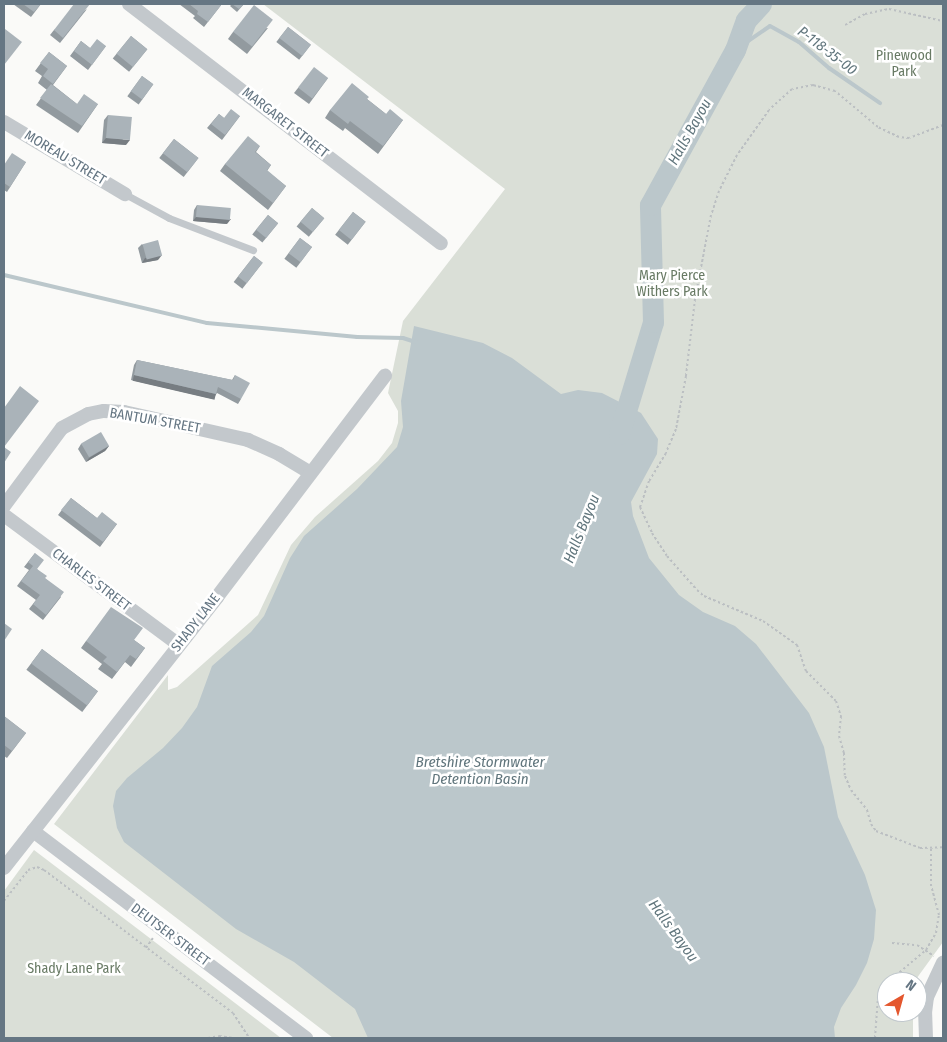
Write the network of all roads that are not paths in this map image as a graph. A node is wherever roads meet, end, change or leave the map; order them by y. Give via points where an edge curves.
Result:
1 (129, 4) edge
2 (4, 122) edge
3 (125, 194) joint
4 (441, 243) dead end
5 (253, 250) dead end
6 (385, 376) dead end
7 (309, 472) junction
8 (4, 506) edge
9 (4, 515) edge
10 (179, 645) junction
11 (33, 831) junction
12 (4, 868) edge
13 (940, 961) edge
14 (938, 985) edge
15 (306, 1038) edge
16 (926, 1038) edge

1 - 4 street, MARGARET STREET
2 - 3 street, MOREAU STREET
3 - 5 lane via 169,218
6 - 7 street, SHADY LANE
7 - 8 street, BANTUM STREET via 248,440 124,412 104,411 88,414 62,428
7 - 10 street, SHADY LANE
9 - 10 street, CHARLES STREET
10 - 11 street, SHADY LANE
11 - 12 street, SHADY LANE
11 - 15 street, DEUTSER STREET
13 - 14 street
14 - 16 street via 927,996

